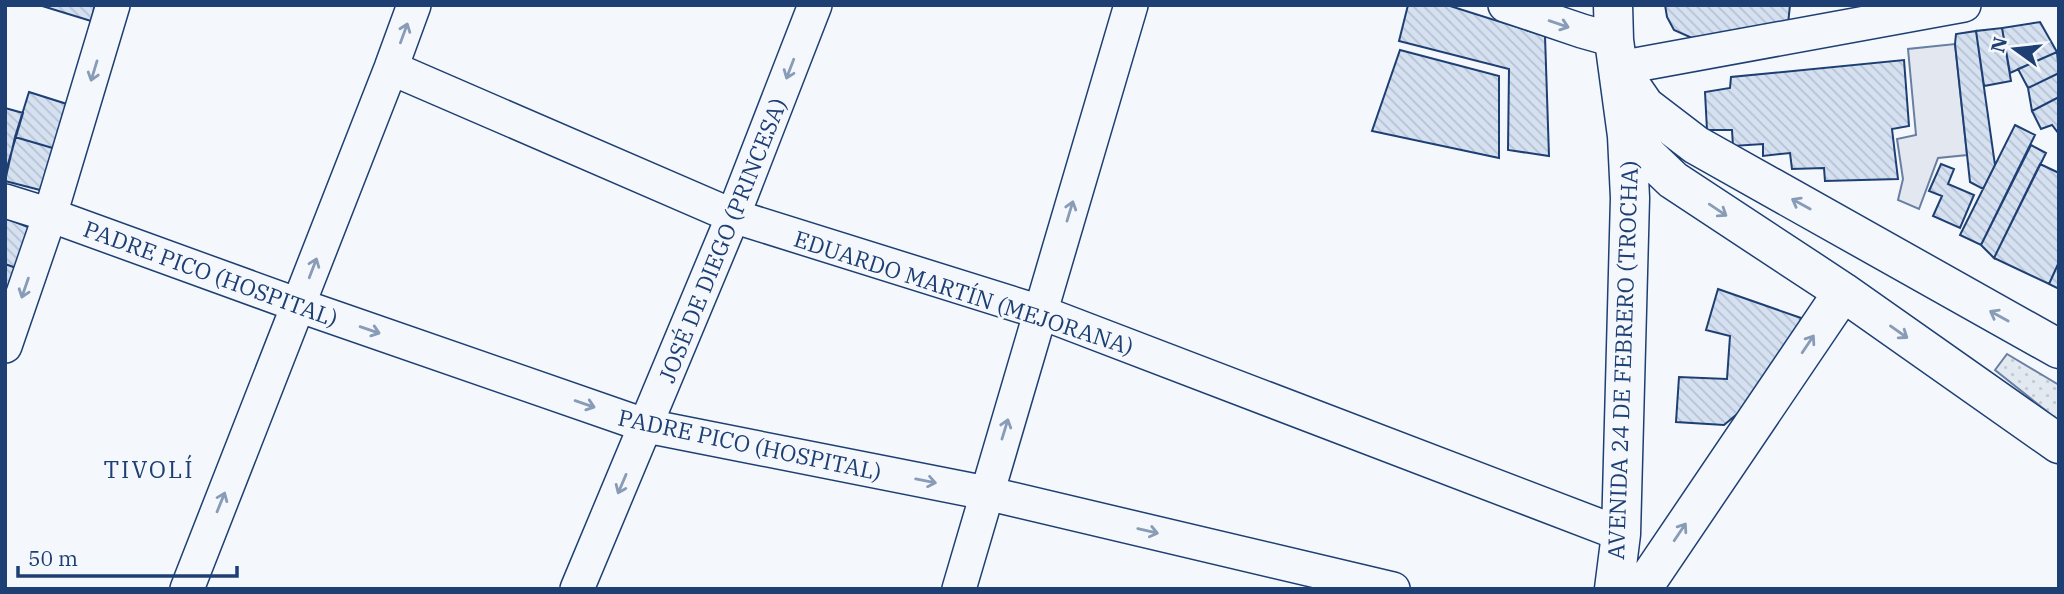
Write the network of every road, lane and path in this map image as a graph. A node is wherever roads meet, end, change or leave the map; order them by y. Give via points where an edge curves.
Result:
1 (113, 5) edge
2 (414, 5) edge
3 (815, 5) edge
4 (1131, 5) edge
5 (1505, 5) edge
6 (1964, 5) edge
7 (1615, 38) edge
8 (391, 68) junction
9 (1627, 136) junction
10 (1673, 180) junction
11 (1630, 198) junction
12 (5, 201) edge
13 (50, 215) junction
14 (733, 216) junction
15 (1843, 292) junction
16 (298, 305) junction
17 (1040, 312) junction
18 (5, 346) edge
19 (2059, 349) edge
20 (647, 426) junction
21 (2059, 444) edge
22 (986, 493) junction
23 (1621, 534) junction
24 (187, 589) edge
25 (577, 589) edge
26 (959, 589) edge
27 (1393, 589) edge
28 (1614, 589) edge
29 (1642, 589) edge

1 -> 13 street
8 -> 2 street
3 -> 14 street, JOSÉ DE DIEGO (PRINCESA)
17 -> 4 street
5 -> 7 street
6 - 7 street
7 - 9 main road, AVENIDA 24 DE FEBRERO (TROCHA)
19 -> 7 main road via 1696,145 1645,106
8 - 14 street, EDUARDO MARTÍN (MEJORANA)
16 -> 8 street
9 - 10 main road
9 - 11 main road, AVENIDA 24 DE FEBRERO (TROCHA)
10 - 11 main road via 1653,179
10 -> 15 main road
11 - 23 main road, AVENIDA 24 DE FEBRERO (TROCHA)
12 - 13 street, PADRE PICO (HOSPITAL)
13 - 16 street, PADRE PICO (HOSPITAL)
13 -> 18 street
14 - 17 street, EDUARDO MARTÍN (MEJORANA)
14 - 20 street, JOSÉ DE DIEGO (PRINCESA)
15 -> 21 main road
29 -> 15 main road
16 -> 20 street, PADRE PICO (HOSPITAL)
24 -> 16 street
22 -> 17 street
17 - 23 street, EDUARDO MARTÍN (MEJORANA)
20 -> 22 street, PADRE PICO (HOSPITAL)
20 -> 25 street, JOSÉ DE DIEGO (PRINCESA)
22 - 26 street
22 -> 27 street, PADRE PICO (HOSPITAL)
23 - 28 main road, AVENIDA 24 DE FEBRERO (TROCHA)

